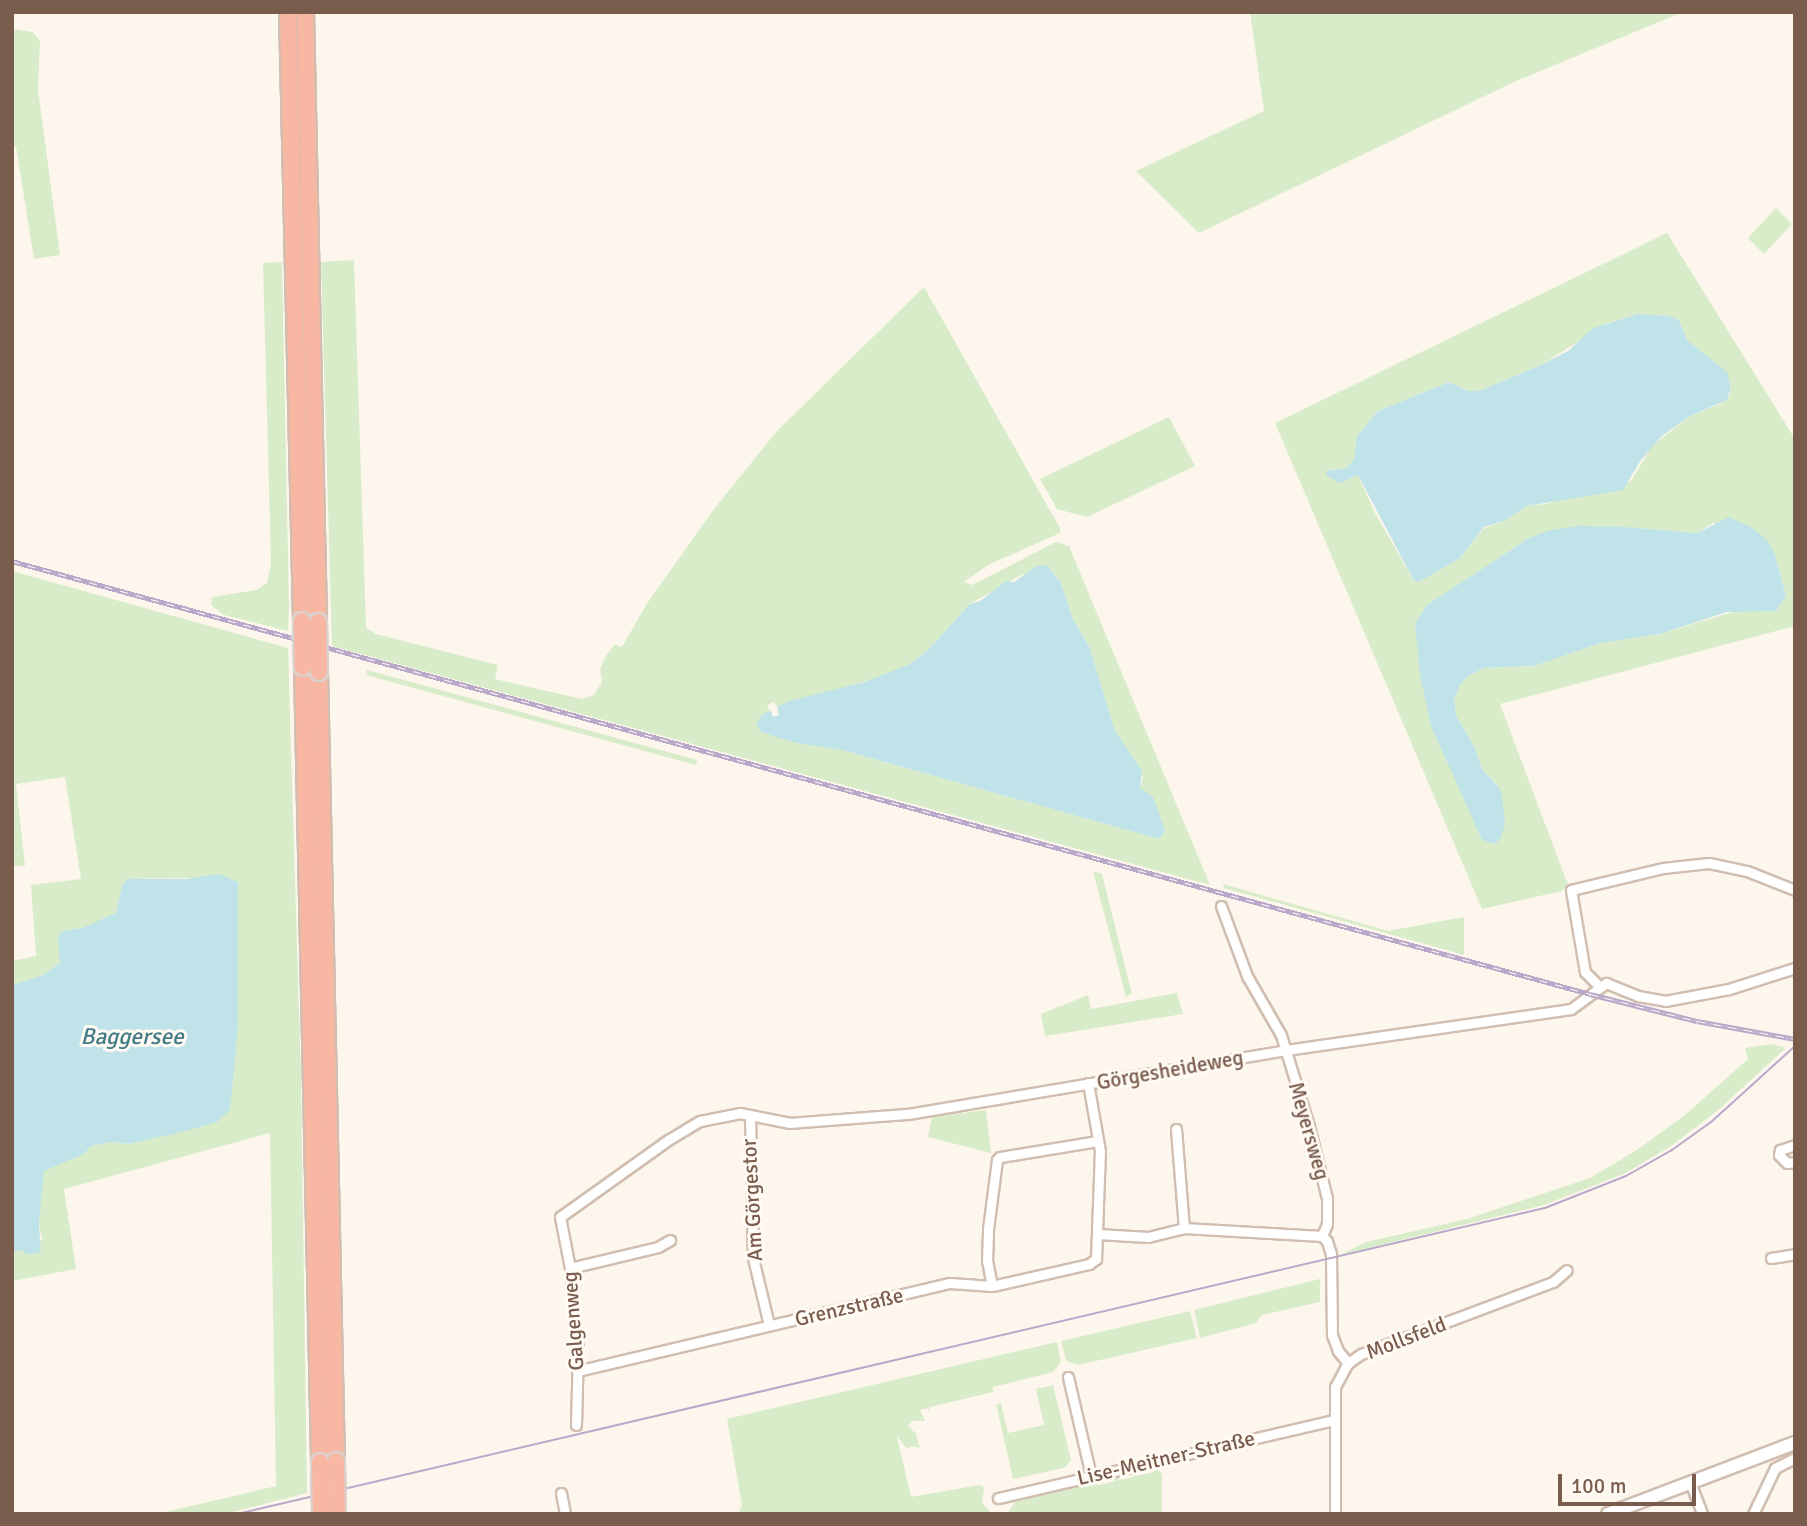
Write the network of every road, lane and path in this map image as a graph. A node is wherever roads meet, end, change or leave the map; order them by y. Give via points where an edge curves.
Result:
1 (288, 12) edge
2 (304, 12) edge
3 (310, 622) junction
4 (1795, 890) edge
5 (1222, 906) dead end
6 (1795, 968) edge
7 (1599, 986) junction
8 (1286, 1050) junction
9 (1088, 1083) junction
10 (750, 1115) junction
11 (1177, 1129) dead end
12 (1098, 1141) junction
13 (1795, 1145) edge
14 (1795, 1162) edge
15 (560, 1217) joint
16 (1184, 1228) junction
17 (1097, 1234) junction
18 (1322, 1236) junction
19 (670, 1240) dead end
20 (1795, 1254) edge
21 (1771, 1258) dead end
22 (570, 1268) junction
23 (1567, 1270) dead end
24 (992, 1286) junction
25 (769, 1325) junction
26 (1348, 1363) junction
27 (577, 1371) junction
28 (1068, 1377) dead end
29 (1333, 1420) junction
30 (576, 1425) dead end
31 (1795, 1443) edge
32 (1795, 1458) edge
33 (328, 1461) junction
34 (1091, 1476) junction
35 (1690, 1482) junction
36 (561, 1493) dead end
37 (998, 1498) dead end
38 (321, 1514) edge
39 (337, 1514) edge
40 (565, 1514) edge
41 (1335, 1514) edge
42 (1608, 1514) edge
43 (1702, 1514) edge
44 (1753, 1514) edge

1 - 3 highway
2 - 3 highway
3 - 33 highway, bridge via 319,672
3 - 33 highway, bridge via 303,667
4 - 7 street via 1747,871 1709,863 1664,868 1571,890 1585,972
5 - 8 street, Meyersweg via 1247,976
6 - 7 street via 1729,989 1665,1000 1638,996 1611,984
7 - 8 street, Görgesheideweg via 1571,1009
8 - 9 street, Görgesheideweg
8 - 18 street, Meyersweg via 1327,1198
9 - 10 street, Görgesheideweg via 879,1118 790,1123
9 - 12 street
10 - 15 street, Görgesheideweg via 716,1116 685,1129
10 - 25 street, Am Görgestor via 753,1258
11 - 16 street
12 - 17 street
12 - 24 street via 997,1160 988,1229
13 - 14 street via 1784,1147 1779,1154 1787,1163
15 - 22 street, Galgenweg
16 - 17 street via 1148,1237
16 - 18 street
17 - 24 street, Grenzstraße via 1096,1259 1089,1264
18 - 26 street, Meyersweg via 1331,1254 1332,1335
19 - 22 street via 658,1247
20 - 21 street
22 - 27 street, Galgenweg
23 - 26 street, Mollsfeld via 1553,1282 1361,1354
24 - 25 street, Grenzstraße via 950,1283
25 - 27 street, Grenzstraße
26 - 29 street, Mollsfeld via 1335,1387
27 - 30 street, Galgenweg
28 - 34 street
29 - 34 street, Lise-Meitner-Straße
29 - 41 street, Mollsfeld
31 - 35 main road
32 - 44 street via 1775,1468
33 - 38 highway, bridge
33 - 39 highway, bridge
34 - 37 street, Lise-Meitner-Straße
35 - 42 main road
35 - 43 street
36 - 40 street

